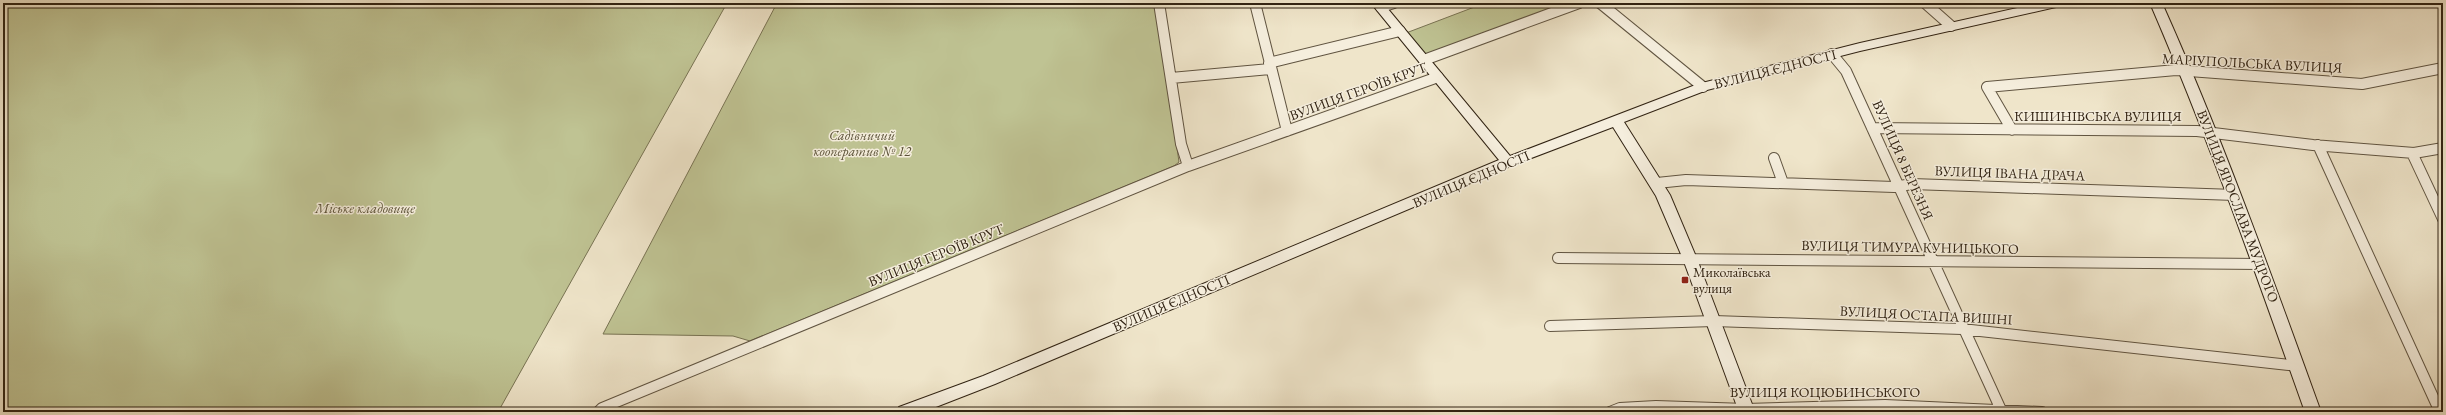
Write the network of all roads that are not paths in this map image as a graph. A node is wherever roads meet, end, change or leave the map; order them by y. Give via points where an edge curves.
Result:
1 (1159, 3) edge
2 (1255, 3) edge
3 (1394, 3) edge
4 (1579, 3) edge
5 (1600, 3) edge
6 (1926, 3) edge
7 (2056, 3) edge
8 (2156, 3) edge
9 (1379, 5) edge
10 (1951, 26) junction
11 (1400, 31) junction
12 (1832, 54) junction
13 (1424, 60) junction
14 (1269, 66) junction
15 (2443, 68) edge
16 (2186, 71) junction
17 (1438, 77) junction
18 (1171, 78) junction
19 (1703, 87) junction
20 (1616, 121) junction
21 (1872, 128) junction
22 (2012, 130) junction
23 (1287, 131) junction
24 (2211, 134) junction
25 (2318, 145) junction
26 (2443, 148) edge
27 (2412, 152) junction
28 (1774, 158) dead end
29 (1508, 162) junction
30 (1188, 166) junction
31 (1657, 183) junction
32 (1783, 183) junction
33 (1898, 186) junction
34 (2235, 195) junction
35 (2440, 209) edge
36 (2443, 219) edge
37 (1558, 258) dead end
38 (1690, 259) junction
39 (1932, 261) junction
40 (2261, 264) junction
41 (1714, 321) junction
42 (1550, 326) dead end
43 (1962, 329) junction
44 (2298, 366) junction
45 (1886, 409) edge
46 (1746, 410) edge
47 (2001, 411) edge
48 (598, 412) edge
49 (904, 412) edge
50 (1610, 412) edge
51 (2042, 412) edge
52 (2314, 412) edge
53 (2440, 412) edge

1 - 18 street
2 - 14 street, ВУЛИЦЯ ГЕРОЇВ КРУТ
3 - 9 street
4 - 13 street
5 - 19 street
6 - 10 street
7 - 10 main road, ВУЛИЦЯ ЄДНОСТІ
8 - 16 main road, ВУЛИЦЯ ЯРОСЛАВА МУДРОГО
9 - 11 main road
10 - 12 main road, ВУЛИЦЯ ЄДНОСТІ
11 - 13 main road
11 - 14 street
12 - 19 main road, ВУЛИЦЯ ЄДНОСТІ
12 - 21 street, ВУЛИЦЯ 8 БЕРЕЗНЯ via 1846,72
13 - 17 main road
14 - 18 street
14 - 23 street, ВУЛИЦЯ ГЕРОЇВ КРУТ
15 - 16 street, МАРІУПОЛЬСЬКА ВУЛИЦЯ via 2362,84
16 - 22 street, МАРІУПОЛЬСЬКА ВУЛИЦЯ via 2130,73 1987,88
16 - 24 main road, ВУЛИЦЯ ЯРОСЛАВА МУДРОГО
17 - 23 street, ВУЛИЦЯ ГЕРОЇВ КРУТ
17 - 29 main road
18 - 30 street via 1181,144
19 - 20 main road, ВУЛИЦЯ ЄДНОСТІ
20 - 29 main road, ВУЛИЦЯ ЄДНОСТІ
20 - 31 main road
21 - 22 street, КИШИНІВСЬКА ВУЛИЦЯ
21 - 33 street, ВУЛИЦЯ 8 БЕРЕЗНЯ
22 - 24 street, КИШИНІВСЬКА ВУЛИЦЯ via 2197,131
23 - 30 street, ВУЛИЦЯ ГЕРОЇВ КРУТ
24 - 25 street, КИШИНІВСЬКА ВУЛИЦЯ
24 - 34 main road, ВУЛИЦЯ ЯРОСЛАВА МУДРОГО
25 - 27 street, КИШИНІВСЬКА ВУЛИЦЯ
25 - 53 street
26 - 27 street, КИШИНІВСЬКА ВУЛИЦЯ
27 - 35 street
28 - 32 street
29 - 49 main road, ВУЛИЦЯ ЄДНОСТІ via 989,380
30 - 48 street, ВУЛИЦЯ ГЕРОЇВ КРУТ via 602,408
31 - 32 street, ВУЛИЦЯ ІВАНА ДРАЧА via 1686,180
31 - 38 main road
32 - 33 street, ВУЛИЦЯ ІВАНА ДРАЧА
33 - 34 street, ВУЛИЦЯ ІВАНА ДРАЧА via 1912,184
33 - 39 street, ВУЛИЦЯ 8 БЕРЕЗНЯ
34 - 40 main road, ВУЛИЦЯ ЯРОСЛАВА МУДРОГО
35 - 36 street
37 - 38 street, ВУЛИЦЯ ТИМУРА КУНИЦЬКОГО
38 - 39 street, ВУЛИЦЯ ТИМУРА КУНИЦЬКОГО
38 - 41 main road
39 - 40 street, ВУЛИЦЯ ТИМУРА КУНИЦЬКОГО
39 - 43 street, ВУЛИЦЯ 8 БЕРЕЗНЯ
40 - 44 main road, ВУЛИЦЯ ЯРОСЛАВА МУДРОГО
41 - 42 street, ВУЛИЦЯ ОСТАПА ВИШНІ
41 - 43 street, ВУЛИЦЯ ОСТАПА ВИШНІ
41 - 46 main road
43 - 44 street, ВУЛИЦЯ ОСТАПА ВИШНІ
43 - 47 street, ВУЛИЦЯ 8 БЕРЕЗНЯ
44 - 52 main road, ВУЛИЦЯ ЯРОСЛАВА МУДРОГО
45 - 46 street, ВУЛИЦЯ КОЦЮБИНСЬКОГО
45 - 47 street, ВУЛИЦЯ КОЦЮБИНСЬКОГО
46 - 50 street, ВУЛИЦЯ КОЦЮБИНСЬКОГО via 1656,406 1620,408
47 - 51 street, ВУЛИЦЯ КОЦЮБИНСЬКОГО

